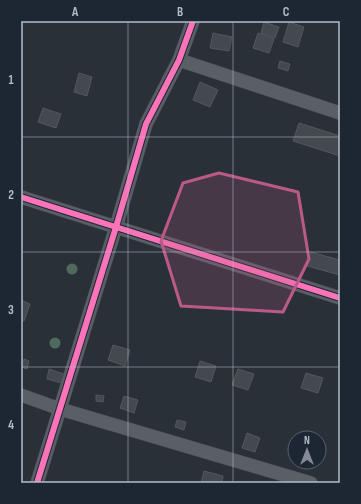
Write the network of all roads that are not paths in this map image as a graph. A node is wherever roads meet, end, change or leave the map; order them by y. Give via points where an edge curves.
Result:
1 (193, 21) edge
2 (179, 60) junction
3 (340, 113) edge
4 (21, 197) edge
5 (116, 227) junction
6 (340, 298) edge
7 (21, 396) edge
8 (60, 409) junction
9 (37, 483) edge
10 (310, 483) edge

1 - 2 street
2 - 3 street
2 - 5 street via 146,124
4 - 5 street
5 - 6 street
5 - 8 street
7 - 8 street
8 - 9 street
8 - 10 street

